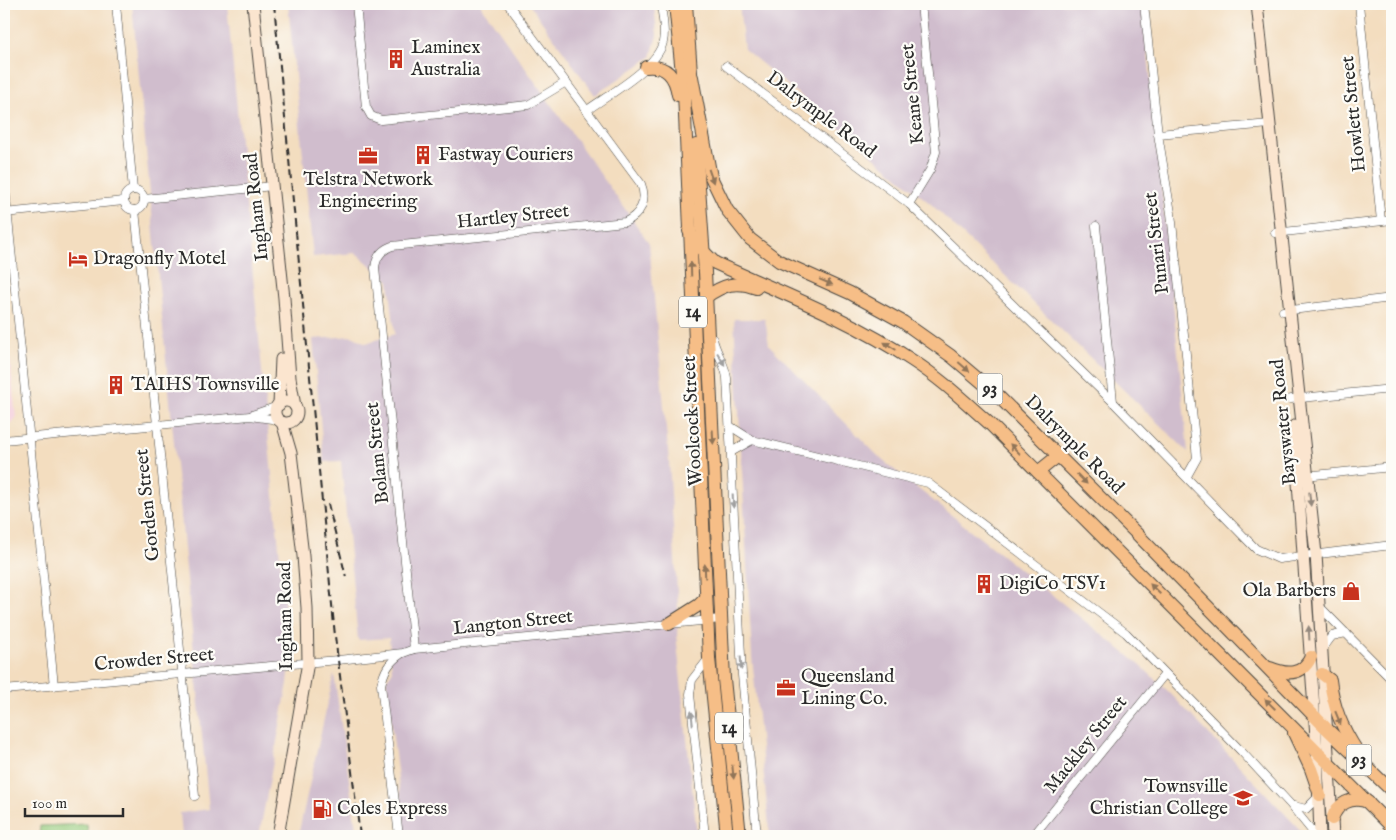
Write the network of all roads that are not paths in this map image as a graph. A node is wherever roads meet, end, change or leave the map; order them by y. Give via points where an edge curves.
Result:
1 (116, 4) edge
2 (247, 4) edge
3 (253, 4) edge
4 (356, 4) edge
5 (508, 4) edge
6 (661, 4) edge
7 (675, 4) edge
8 (686, 4) edge
9 (920, 4) edge
10 (1144, 4) edge
11 (1251, 4) edge
12 (1258, 4) edge
13 (1359, 4) edge
14 (662, 43) junction
15 (726, 66) dead end
16 (646, 67) junction
17 (667, 70) junction
18 (692, 77) junction
19 (566, 82) junction
20 (586, 111) junction
21 (1267, 125) junction
22 (1158, 134) junction
23 (686, 152) junction
24 (4, 178) edge
25 (269, 186) junction
26 (133, 190) junction
27 (144, 199) junction
28 (124, 201) junction
29 (909, 204) junction
30 (135, 210) junction
31 (5, 213) edge
32 (1392, 220) edge
33 (1381, 221) junction
34 (1096, 226) dead end
35 (696, 230) junction
36 (1278, 232) junction
37 (703, 253) junction
38 (379, 254) joint
39 (706, 297) junction
40 (1392, 298) edge
41 (813, 308) junction
42 (1286, 310) junction
43 (707, 313) junction
44 (1392, 389) edge
45 (1295, 399) junction
46 (1113, 402) junction
47 (278, 405) junction
48 (295, 406) junction
49 (250, 416) junction
50 (285, 421) junction
51 (156, 425) junction
52 (730, 426) junction
53 (30, 437) junction
54 (4, 440) edge
55 (752, 440) junction
56 (731, 452) junction
57 (1058, 456) junction
58 (1392, 467) edge
59 (1038, 472) junction
60 (1187, 476) junction
61 (1303, 477) junction
62 (1392, 545) edge
63 (1310, 555) junction
64 (706, 598) junction
65 (1319, 606) junction
66 (721, 619) junction
67 (707, 620) junction
68 (669, 624) junction
69 (1346, 633) junction
70 (414, 649) junction
71 (403, 653) junction
72 (1316, 653) junction
73 (709, 658) junction
74 (308, 662) junction
75 (1268, 668) junction
76 (181, 674) junction
77 (1164, 674) junction
78 (1322, 674) junction
79 (1392, 680) edge
80 (54, 686) junction
81 (4, 690) edge
82 (1314, 716) junction
83 (1287, 721) junction
84 (1326, 728) junction
85 (1317, 744) junction
86 (1329, 762) junction
87 (1369, 769) junction
88 (1392, 791) edge
89 (1320, 795) junction
90 (195, 796) dead end
91 (1368, 802) junction
92 (1290, 804) junction
93 (1332, 819) junction
94 (1392, 827) edge
95 (278, 836) edge
96 (399, 836) edge
97 (705, 836) edge
98 (727, 836) edge
99 (740, 836) edge
100 (758, 836) edge
101 (1032, 836) edge
102 (1316, 836) edge
103 (1320, 836) edge
104 (1333, 836) edge

1 - 26 street
2 - 25 main road, Ingham Road
3 - 25 main road, Ingham Road
4 - 19 street via 366,107 371,116 381,120 521,106
5 - 19 street
6 - 14 street
7 - 23 main road, Woolcock Street / 14
8 - 18 main road, Woolcock Street / 14
9 - 29 street, Keane Street via 936,152 930,170
10 - 22 street, Punari Street
11 - 21 main road, Bayswater Road
12 - 21 main road, Bayswater Road
13 - 33 street, Howlett Street
14 - 16 street
14 - 17 street
15 - 29 street, Dalrymple Road
16 - 17 main road
16 - 20 street
17 - 23 main road via 676,85
18 - 35 main road, Woolcock Street / 14
18 -> 57 main road, Dalrymple Road / 93 via 711,177 727,210 750,239 779,261 850,293 903,322 951,356 997,395
19 - 20 street
20 - 38 street, Hartley Street via 642,184 643,203 639,213 625,222 392,246
21 - 22 street
21 - 36 main road, Bayswater Road
22 - 60 street, Punari Street via 1171,213 1197,458
23 - 35 main road, Woolcock Street / 14
24 - 31 street
25 - 27 street
25 - 47 main road, Ingham Road via 282,367
25 - 48 main road, Ingham Road
26 - 27 street via 139,191
26 - 28 street
27 - 30 street via 144,204
28 - 30 street
28 - 31 street
29 - 46 street, Dalrymple Road
30 - 51 street, Gorden Street
31 - 53 street
32 - 33 street
33 - 36 street
34 - 46 street
35 - 37 main road, 93
64 -> 35 main road, Woolcock Street / 14
36 - 42 main road, Bayswater Road
37 - 39 main road, Woolcock Street / 14
37 - 41 main road, 93 via 715,263
38 - 70 street, Bolam Street via 375,268
39 - 41 main road via 723,286 743,284
39 - 43 main road, Woolcock Street / 14
40 - 42 street
59 -> 41 main road, 93 via 950,388 914,361 876,337
42 - 45 main road, Bayswater Road
43 -> 52 street via 714,347 725,366
43 -> 66 main road, Woolcock Street / 14
44 - 45 street
45 - 61 main road, Bayswater Road
46 - 60 street, Dalrymple Road
47 - 48 main road via 286,402
47 - 49 street
47 - 50 main road via 276,413
48 - 50 main road via 297,414
49 - 50 street
49 - 51 street
50 - 74 main road, Ingham Road via 307,608
51 - 53 street
51 - 76 street, Gorden Street
52 - 55 street
52 - 56 street
53 - 54 street
53 - 80 street
55 - 56 street
55 - 77 street via 928,483 1126,633
56 -> 100 street via 742,675
57 - 59 main road
57 -> 75 main road, Dalrymple Road / 93
58 - 61 street
83 -> 59 main road, 93
60 - 63 street, Dalrymple Road via 1256,549 1279,559
61 - 63 main road, Bayswater Road
62 - 63 street, Dalrymple Road
63 - 65 main road, Bayswater Road
72 -> 63 main road, Bayswater Road
64 - 67 main road, Woolcock Street / 14
64 - 68 main road
65 - 69 street
65 - 72 main road, Bayswater Road
66 - 67 street, Langton Street
66 -> 99 main road, Woolcock Street / 14
67 - 68 street, Langton Street
67 - 73 main road, Woolcock Street / 14
68 - 70 street, Langton Street
69 - 72 street via 1332,636
69 - 79 street
70 - 71 street, Langton Street
71 - 74 street, Langton Street
71 - 96 street via 384,672 382,685
72 - 75 main road via 1302,668 1292,673 1283,674
72 - 78 main road, Bayswater Road
72 - 82 main road, Bayswater Road
97 -> 73 street via 690,694 692,680
73 - 98 main road, Woolcock Street / 14
74 - 76 street, Crowder Street
74 - 95 main road, Ingham Road
75 - 82 main road, Dalrymple Road / 93
76 - 80 street, Crowder Street
76 - 90 street, Gorden Street
77 - 92 street
77 - 101 street, Mackley Street
78 - 84 main road, Bayswater Road
78 -> 87 main road via 1330,680 1332,701 1340,724
80 - 81 street, Crowder Street
82 - 84 main road, Dalrymple Road / 93
82 - 85 main road, Bayswater Road
83 - 85 main road, 93
83 - 89 main road
84 - 85 main road
84 - 86 main road, Bayswater Road
84 - 87 main road, Dalrymple Road / 93
85 - 86 main road, 93
85 - 89 main road, Bayswater Road
86 - 91 main road, 93
86 - 93 main road, Bayswater Road
87 - 88 main road, Dalrymple Road / 93
89 - 92 street via 1306,809
89 - 103 main road, Bayswater Road
91 - 93 main road via 1347,801
91 - 94 main road, 93
92 - 102 street
93 - 104 main road, Bayswater Road

